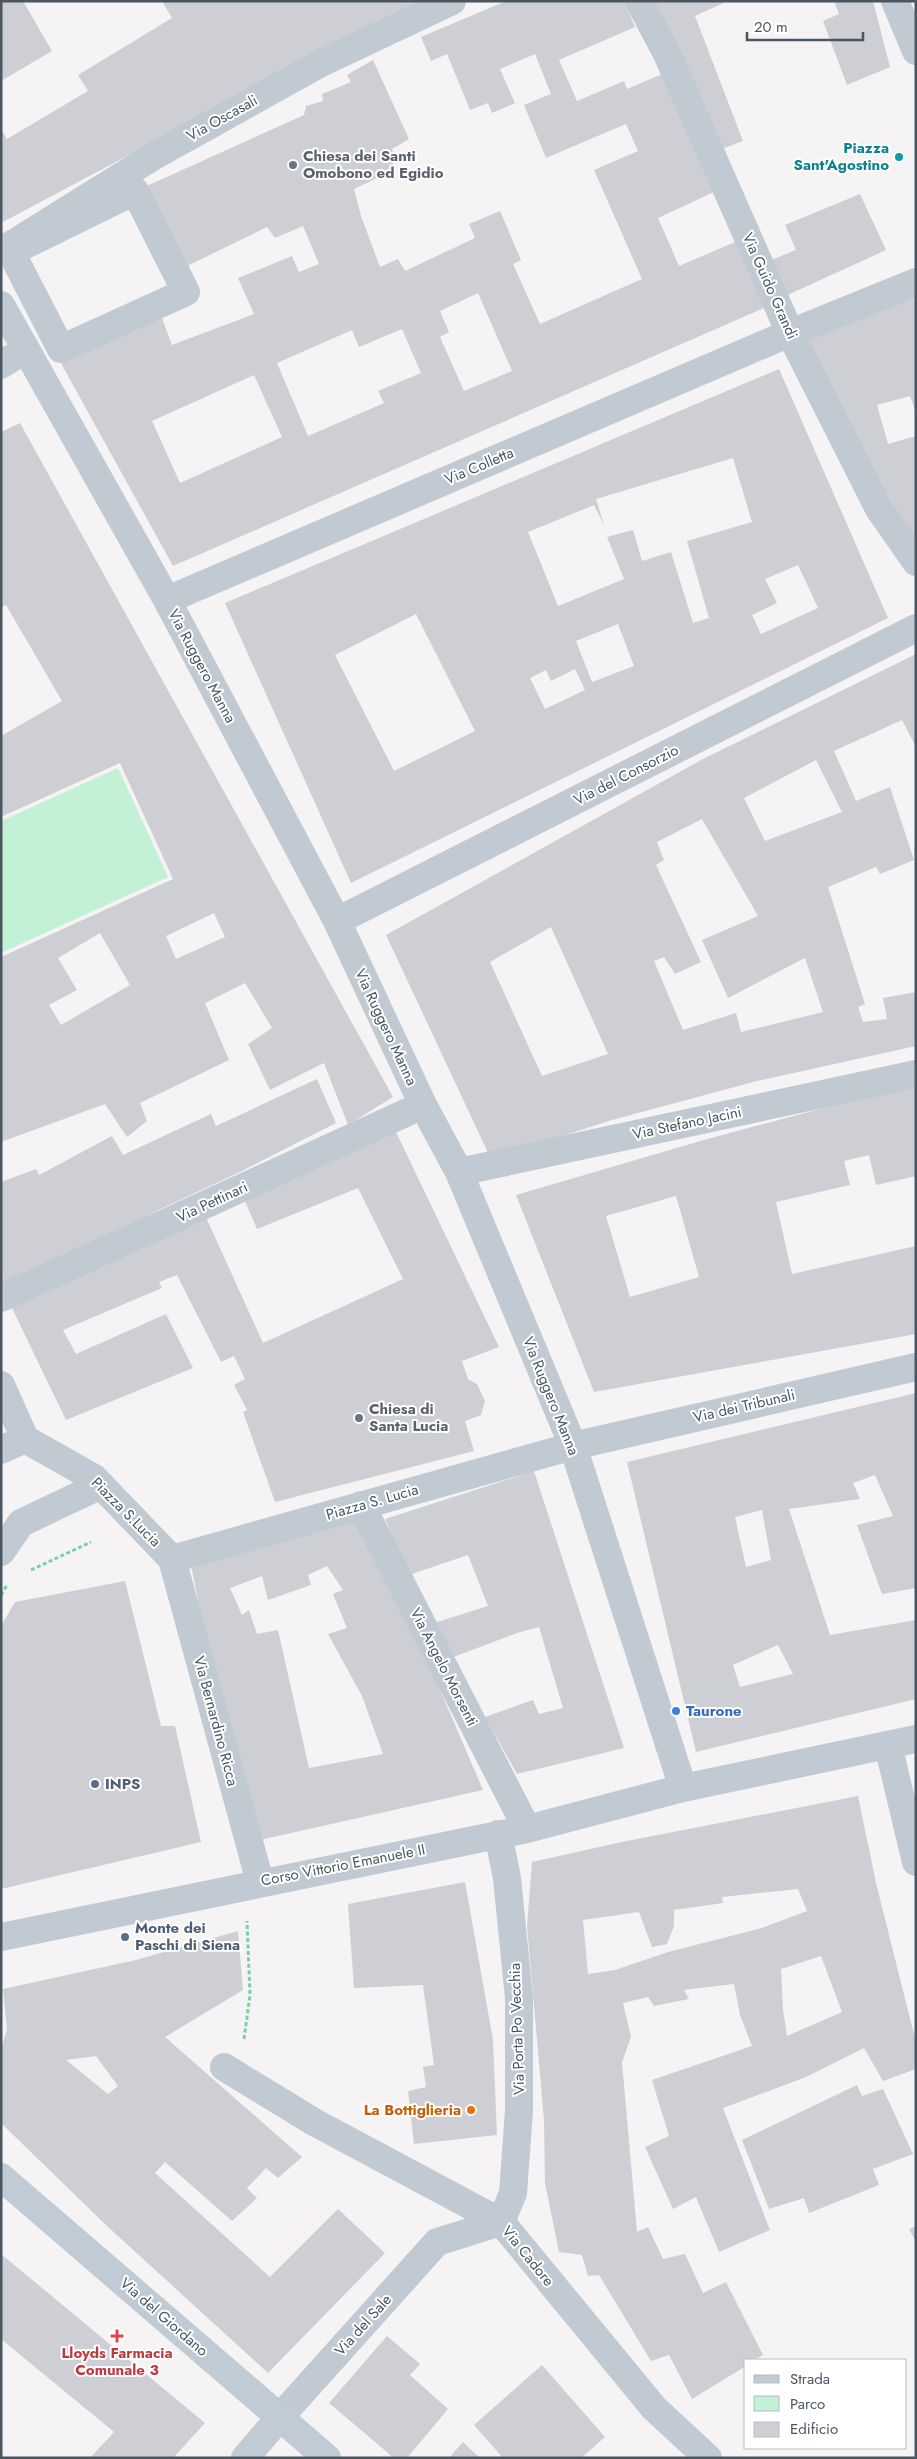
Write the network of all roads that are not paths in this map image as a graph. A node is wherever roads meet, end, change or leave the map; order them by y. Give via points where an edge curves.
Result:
1 (452, 1) edge
2 (639, 1) edge
3 (895, 1) edge
4 (916, 51) edge
5 (6, 252) edge
6 (916, 282) edge
7 (1, 305) edge
8 (790, 333) junction
9 (25, 350) junction
10 (1, 365) edge
11 (916, 562) edge
12 (167, 600) junction
13 (916, 628) edge
14 (336, 921) junction
15 (916, 1074) edge
16 (423, 1105) junction
17 (459, 1172) junction
18 (1, 1298) edge
19 (916, 1367) edge
20 (1, 1385) edge
21 (13, 1445) edge
22 (572, 1446) junction
23 (101, 1485) junction
24 (361, 1505) junction
25 (1, 1552) edge
26 (172, 1559) junction
27 (916, 1739) edge
28 (888, 1745) junction
29 (683, 1788) junction
30 (527, 1828) junction
31 (498, 1834) junction
32 (916, 1862) edge
33 (260, 1882) junction
34 (1, 1937) edge
35 (232, 2073) road end
36 (1, 2177) edge
37 (501, 2222) junction
38 (280, 2417) junction
39 (245, 2458) edge
40 (327, 2458) edge
41 (708, 2458) edge

1 - 5 street, Via Oscasali via 321,63 162,151
2 - 8 street, Via Guido Grandi via 668,56
3 - 4 street
5 - 5 street via 61,349 186,292 135,191
6 - 8 street
7 - 9 street, Via Ruggero Manna
8 - 11 street, Via Guido Grandi via 879,509
8 - 12 street, Via Colletta
9 - 10 street
9 - 12 street, Via Ruggero Manna
12 - 14 street, Via Ruggero Manna
13 - 14 street, Via del Consorzio
14 - 16 street, Via Ruggero Manna
15 - 17 street, Via Stefano Jacini
16 - 17 street, Via Ruggero Manna
16 - 18 street, Via Pettinari
17 - 22 street, Via Ruggero Manna
19 - 22 street, Via dei Tribunali
20 - 21 street
21 - 23 street, Piazza S.Lucia via 94,1478
22 - 24 street, Piazza S. Lucia
22 - 29 street, Via Ruggero Manna
23 - 25 street via 21,1523
23 - 26 street, Piazza S.Lucia
24 - 26 street, Piazza S. Lucia
24 - 30 street, Via Angelo Morsenti
26 - 33 street, Via Bernardino Ricca
27 - 28 street, Corso Vittorio Emanuele II
28 - 29 street, Corso Vittorio Emanuele II
28 - 32 street
29 - 30 street, Corso Vittorio Emanuele II
30 - 31 street, Corso Vittorio Emanuele II
31 - 33 street, Corso Vittorio Emanuele II
31 - 37 street, Via Porta Po Vecchia via 508,1878 519,1998 519,2111 513,2194
33 - 34 street, Corso Vittorio Emanuele II
35 - 37 street, Via Cadore via 314,2122
36 - 38 street, Via del Giordano
37 - 38 street, Via del Sale via 437,2242
37 - 41 street, Via Cadore via 654,2408
38 - 39 street, Via del Sale
38 - 40 street, Via del Giordano

